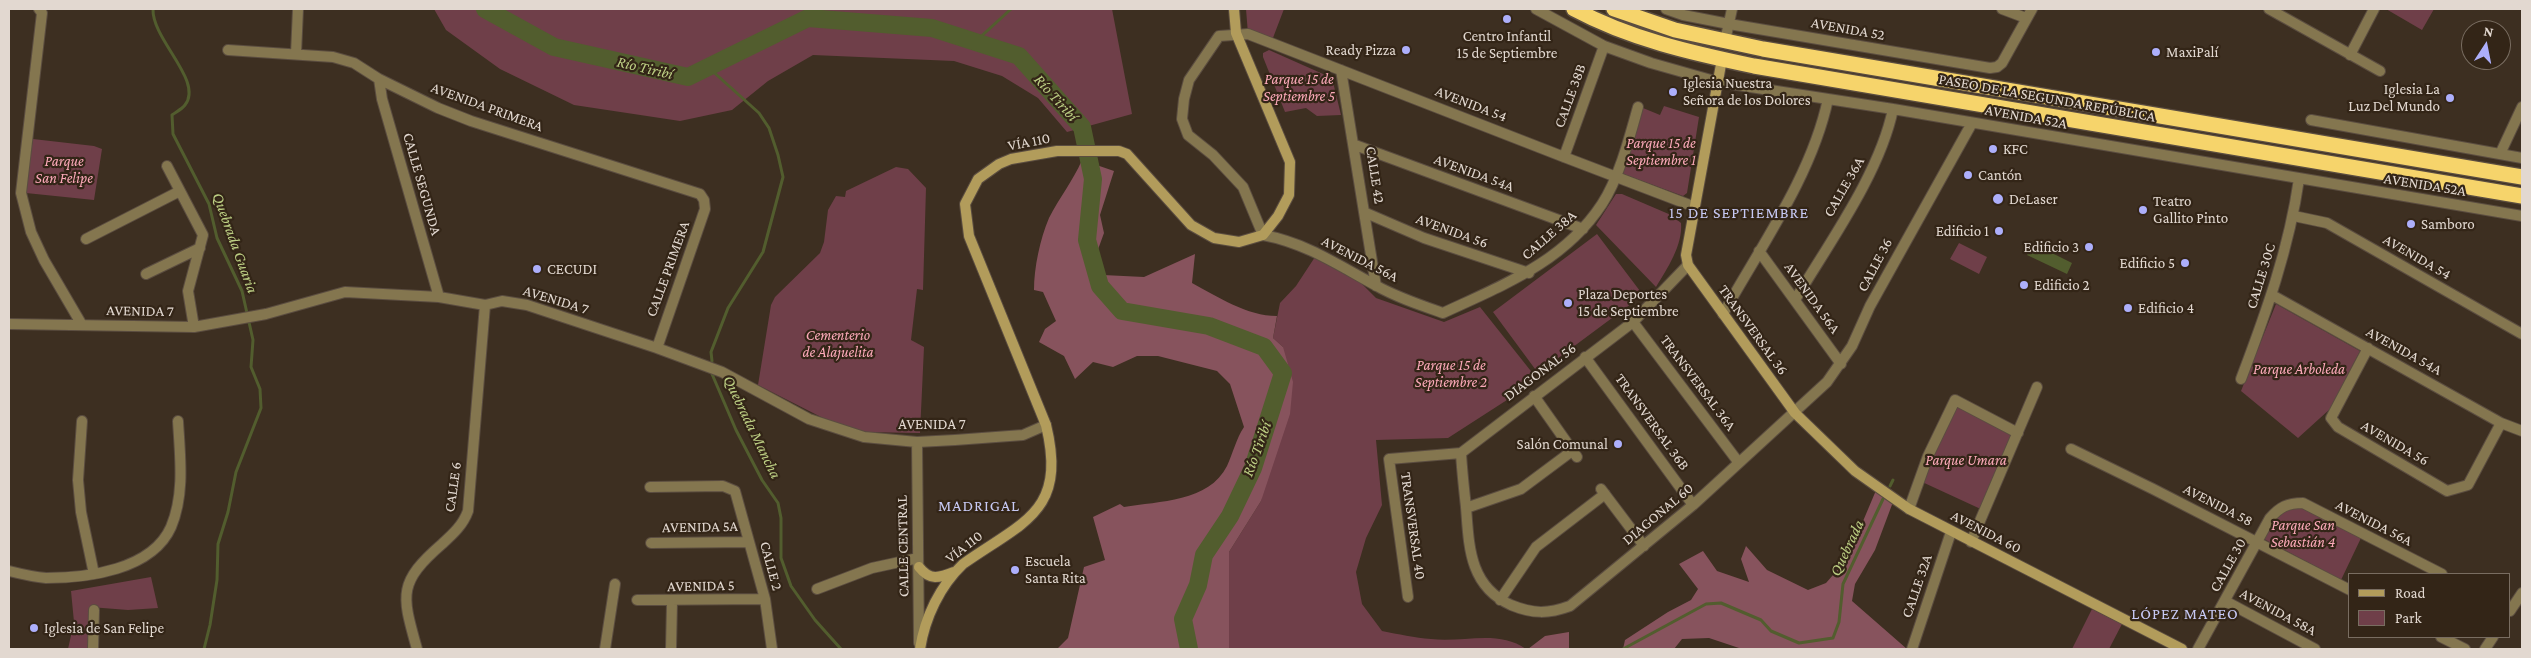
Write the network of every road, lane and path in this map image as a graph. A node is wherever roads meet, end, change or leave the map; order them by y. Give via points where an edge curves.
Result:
1 (39, 9) edge
2 (298, 9) edge
3 (1234, 9) edge
4 (1536, 9) edge
5 (1569, 9) edge
6 (1614, 9) edge
7 (1666, 9) edge
8 (1732, 9) edge
9 (2002, 9) edge
10 (2032, 9) edge
11 (2269, 9) edge
12 (2374, 9) edge
13 (1580, 12) edge
14 (2026, 18) junction
15 (1729, 24) junction
16 (1236, 33) junction
17 (1725, 41) junction
18 (1604, 46) junction
19 (228, 50) dead end
20 (296, 54) junction
21 (2350, 55) junction
22 (1722, 59) junction
23 (1341, 70) junction
24 (2380, 71) dead end
25 (380, 79) junction
26 (1718, 82) junction
27 (1828, 99) junction
28 (1638, 107) dead end
29 (2522, 107) edge
30 (1893, 109) junction
31 (2311, 120) dead end
32 (1972, 123) junction
33 (1355, 145) junction
34 (2500, 154) junction
35 (1564, 157) junction
36 (2522, 158) edge
37 (167, 166) dead end
38 (1614, 176) junction
39 (2522, 177) edge
40 (2299, 179) junction
41 (180, 191) junction
42 (2522, 196) edge
43 (704, 200) joint
44 (1695, 207) junction
45 (1366, 213) junction
46 (2294, 216) junction
47 (2522, 216) edge
48 (1583, 229) junction
49 (1263, 235) junction
50 (86, 239) dead end
51 (200, 248) junction
52 (1759, 251) junction
53 (1688, 264) junction
54 (1529, 273) junction
55 (146, 274) dead end
56 (1376, 286) junction
57 (2272, 295) junction
58 (439, 297) junction
59 (1795, 300) junction
60 (485, 305) junction
61 (1443, 313) joint
62 (1723, 314) junction
63 (1633, 322) junction
64 (9, 324) edge
65 (82, 325) junction
66 (194, 327) junction
67 (2522, 334) edge
68 (657, 348) junction
69 (2368, 348) junction
70 (1585, 357) junction
71 (1841, 364) junction
72 (2242, 379) dead end
73 (2038, 387) dead end
74 (1534, 396) junction
75 (1795, 413) junction
76 (82, 421) dead end
77 (178, 421) dead end
78 (2501, 423) junction
79 (1046, 425) junction
80 (2522, 431) edge
81 (2018, 433) junction
82 (917, 442) junction
83 (2071, 449) dead end
84 (1461, 453) junction
85 (1739, 463) junction
86 (650, 488) dead end
87 (2290, 503) joint
88 (1693, 505) junction
89 (1466, 508) junction
90 (1909, 510) junction
91 (1951, 532) junction
92 (749, 542) junction
93 (1971, 542) junction
94 (651, 543) dead end
95 (2258, 543) junction
96 (1644, 546) junction
97 (918, 562) junction
98 (9, 572) edge
99 (954, 572) junction
100 (2440, 573) edge
101 (94, 574) junction
102 (616, 584) dead end
103 (817, 589) dead end
104 (2348, 589) edge
105 (2522, 593) edge
106 (1408, 597) dead end
107 (637, 600) dead end
108 (765, 600) junction
109 (1500, 600) junction
110 (2225, 601) junction
111 (672, 602) junction
112 (2511, 609) edge
113 (94, 610) dead end
114 (2443, 638) edge
115 (2492, 638) edge
116 (93, 649) edge
117 (417, 649) edge
118 (605, 649) edge
119 (671, 649) edge
120 (772, 649) edge
121 (920, 649) edge
122 (1912, 649) edge
123 (2182, 649) edge
124 (2198, 649) edge
125 (2315, 649) edge
126 (2465, 649) edge
127 (2485, 649) edge

1 - 65 street via 42,13 21,193 31,232
2 - 20 street
3 - 16 main road
4 - 18 street, AVENIDA 52A
5 - 13 highway, PASEO DE LA SEGUNDA REPÚBLICA
6 - 17 highway, PASEO DE LA SEGUNDA REPÚBLICA via 1675,30
7 - 15 street, AVENIDA 52
8 - 15 street
9 - 14 street
10 - 14 street
11 - 21 street
12 - 21 street
13 - 22 highway, PASEO DE LA SEGUNDA REPÚBLICA via 1649,40
14 - 15 street, AVENIDA 52 via 1997,68
15 - 17 street
16 - 23 street, AVENIDA 54 via 1248,34
16 - 49 main road via 1290,162 1289,195
16 - 49 street via 1219,36 1202,58 1189,80 1182,119 1188,135 1213,155 1243,188
17 - 39 highway, PASEO DE LA SEGUNDA REPÚBLICA
18 - 26 street, AVENIDA 52A
18 - 35 street, CALLE 38B
19 - 20 street, AVENIDA PRIMERA
20 - 25 street, AVENIDA PRIMERA via 333,57 354,63
21 - 24 street
22 - 26 main road
22 - 42 highway, PASEO DE LA SEGUNDA REPÚBLICA
23 - 33 street, CALLE 42
23 - 35 street, AVENIDA 54
25 - 43 street, AVENIDA PRIMERA via 471,121 700,194
25 - 58 street, CALLE SEGUNDA via 382,99
26 - 27 street, AVENIDA 52A
26 - 44 main road
27 - 30 street, AVENIDA 52A
27 - 52 street via 1822,130 1803,173
28 - 38 street, CALLE 38A
29 - 34 street
30 - 32 street, AVENIDA 52A
30 - 59 street, CALLE 36A via 1888,133 1873,169
31 - 34 street
32 - 40 street, AVENIDA 52A
32 - 71 street, CALLE 36 via 1925,204
33 - 45 street, CALLE 42
33 - 48 street, AVENIDA 54A
34 - 36 street
35 - 38 street, AVENIDA 54
37 - 41 street
38 - 44 street, AVENIDA 54
38 - 48 street, CALLE 38A via 1603,202
40 - 46 street, CALLE 30C
40 - 47 street, AVENIDA 52A
41 - 50 street
41 - 51 street via 203,235
43 - 68 street, CALLE PRIMERA via 705,209
44 - 53 main road via 1686,255
45 - 54 street, AVENIDA 56 via 1424,238
45 - 56 street, CALLE 42
46 - 57 street, CALLE 30C
46 - 67 street, AVENIDA 54 via 2327,223
48 - 54 street, CALLE 38A
49 - 56 street, AVENIDA 56A via 1329,258
49 - 79 main road, VÍA 110 via 1239,242 1214,238 1191,225 1135,160 1115,151 1057,151 1028,155 999,164 978,179 965,204 970,236
51 - 55 street
51 - 66 street via 188,291
52 - 59 street, AVENIDA 56A
52 - 62 street
53 - 62 main road, TRANSVERSAL 36
53 - 63 street, DIAGONAL 56
54 - 61 street, CALLE 38A
56 - 61 street, AVENIDA 56A
57 - 69 street, AVENIDA 54A
57 - 72 street, CALLE 30C
58 - 60 street, AVENIDA 7
58 - 66 street, AVENIDA 7 via 345,292 266,314
59 - 71 street, AVENIDA 56A
60 - 68 street, AVENIDA 7 via 502,301 527,305
60 - 117 street, CALLE 6 via 468,511 456,530 420,562 407,585 406,607
62 - 75 main road, TRANSVERSAL 36
63 - 70 street, DIAGONAL 56
63 - 85 street, TRANSVERSAL 36A
64 - 65 street, AVENIDA 7
65 - 66 street, AVENIDA 7
68 - 82 street, AVENIDA 7 via 722,372 809,419 864,437
69 - 78 street, AVENIDA 54A
69 - 78 street, AVENIDA 56 via 2331,418 2338,428 2447,491 2468,484
70 - 74 street, DIAGONAL 56
70 - 88 street, TRANSVERSAL 36B
71 - 75 street, CALLE 36
73 - 81 street
74 - 84 street, DIAGONAL 56
74 - 89 street via 1575,454 1521,489
75 - 85 street, DIAGONAL 60
75 - 90 main road, AVENIDA 60 via 1855,470
76 - 101 street via 80,496
77 - 101 street via 179,499 170,528 151,552 124,566
78 - 80 street, AVENIDA 54A
79 - 82 street, AVENIDA 7 via 1022,435
79 - 99 main road, VÍA 110 via 1052,467 1051,484 1045,500 1025,522
81 - 90 street via 1955,400 1928,456
81 - 93 street
82 - 97 street, CALLE CENTRAL
83 - 95 street, AVENIDA 58
84 - 89 street
84 - 106 street, TRANSVERSAL 40 via 1389,459
85 - 88 street, DIAGONAL 60
86 - 92 street, CALLE 2 via 723,486 734,492
87 - 95 street, CALLE 30 via 2270,518
87 - 100 street, AVENIDA 56A via 2302,503
88 - 96 street, DIAGONAL 60
89 - 109 street via 1472,561 1480,579
90 - 91 main road, AVENIDA 60
91 - 93 main road, AVENIDA 60
91 - 122 street, CALLE 32A
92 - 94 street, AVENIDA 5A
92 - 108 street, CALLE 2
93 - 123 main road, AVENIDA 60
95 - 104 street, AVENIDA 58
95 - 110 street, CALLE 30
96 - 109 street, DIAGONAL 60 via 1570,606 1550,613 1527,612
96 - 109 street via 1603,492 1536,547
97 - 99 main road via 925,575 935,578
97 - 103 street via 872,568
97 - 121 street, CALLE CENTRAL
98 - 101 street via 45,578
99 - 121 main road, VÍA 110 via 929,615
102 - 118 street
105 - 112 street
107 - 111 street, AVENIDA 5
108 - 111 street, AVENIDA 5
108 - 120 street, CALLE 2
110 - 124 street, CALLE 30
110 - 125 street, AVENIDA 58A
111 - 119 street
113 - 116 street
114 - 126 street
115 - 127 street

